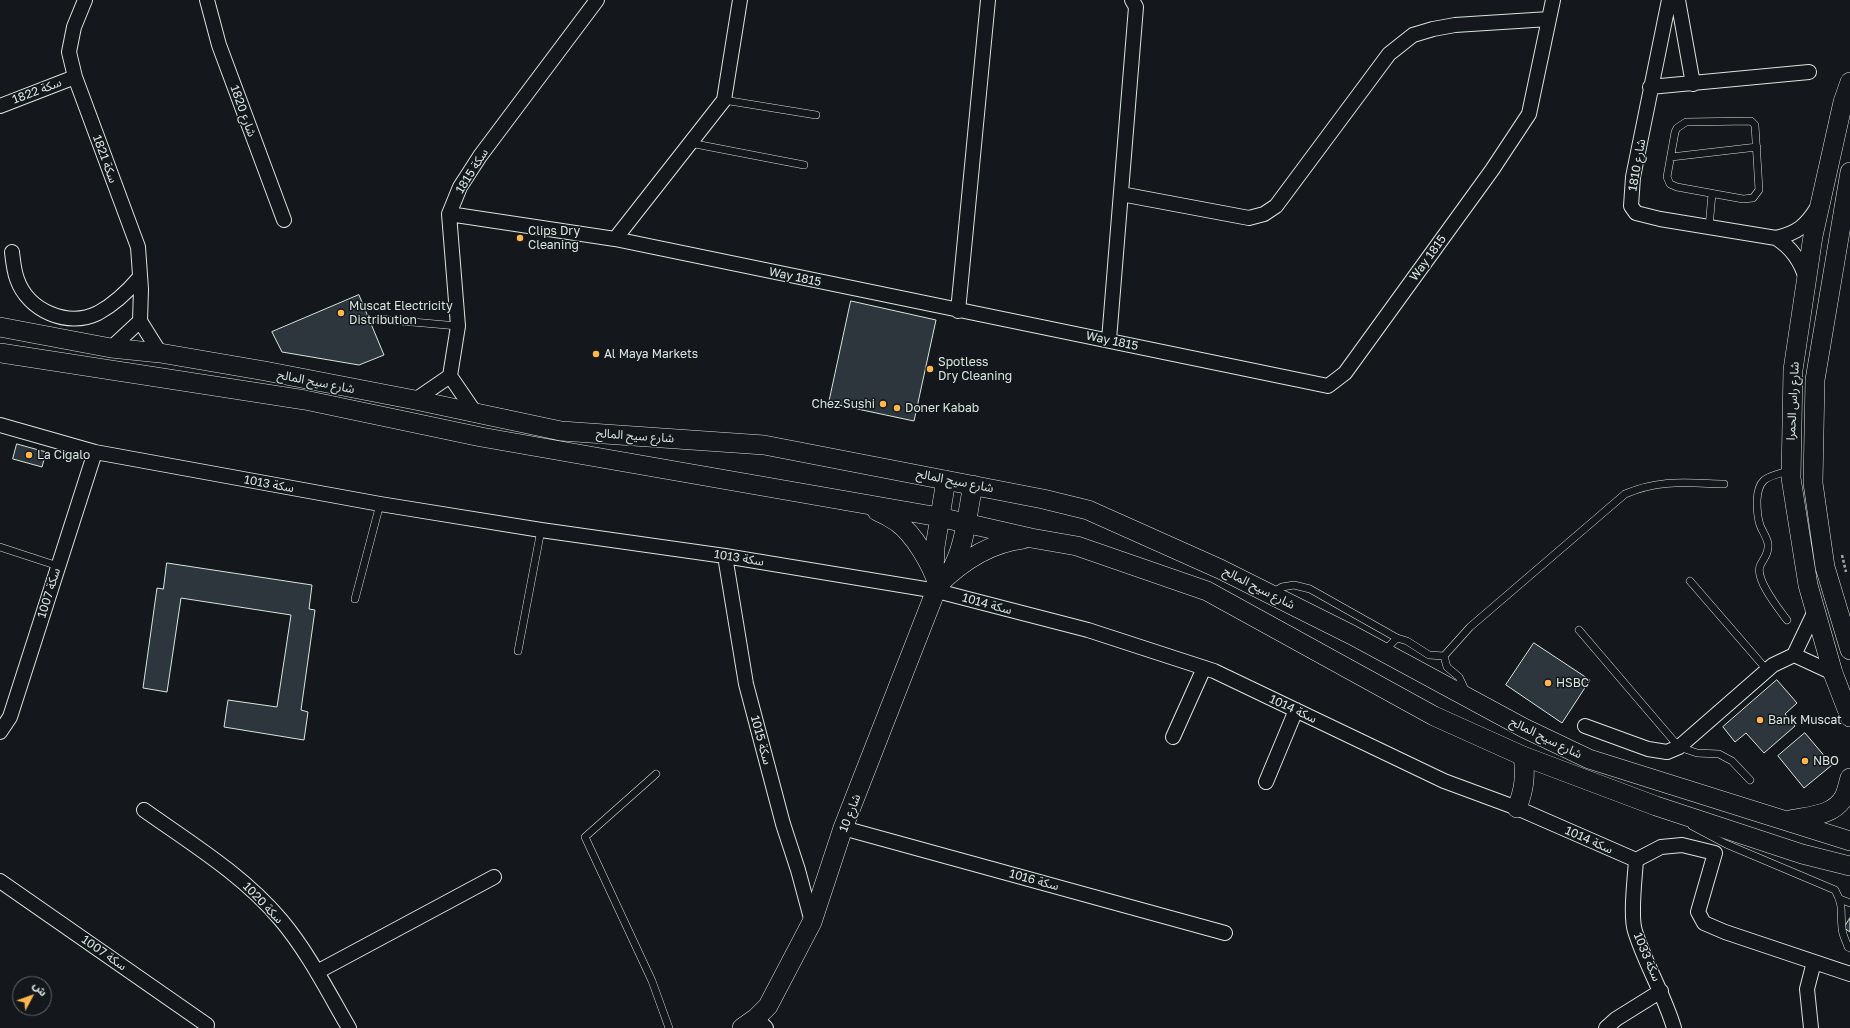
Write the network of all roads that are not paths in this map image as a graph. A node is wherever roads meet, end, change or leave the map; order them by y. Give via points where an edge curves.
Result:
1 (85, 0) edge
2 (207, 0) edge
3 (597, 0) edge
4 (740, 0) edge
5 (988, 0) edge
6 (1132, 0) edge
7 (1553, 0) edge
8 (1669, 0) edge
9 (1678, 0) edge
10 (1549, 19) junction
11 (1809, 72) dead end
12 (75, 77) junction
13 (1850, 82) edge
14 (1692, 84) junction
15 (1650, 87) junction
16 (724, 100) junction
17 (0, 106) edge
18 (816, 115) dead end
19 (690, 142) junction
20 (1757, 147) junction
21 (1671, 157) junction
22 (804, 165) dead end
23 (1850, 172) edge
24 (1120, 194) junction
25 (1712, 194) junction
26 (1822, 198) junction
27 (449, 214) junction
28 (284, 220) dead end
29 (1709, 227) junction
30 (1776, 238) junction
31 (614, 239) junction
32 (12, 252) dead end
33 (140, 277) junction
34 (1807, 280) junction
35 (958, 311) junction
36 (378, 319) dead end
37 (140, 321) junction
38 (458, 326) junction
39 (0, 327) edge
40 (1108, 340) junction
41 (111, 348) junction
42 (0, 353) edge
43 (160, 353) junction
44 (450, 376) junction
45 (415, 400) junction
46 (476, 414) junction
47 (0, 425) edge
48 (95, 452) junction
49 (1791, 470) junction
50 (946, 480) junction
51 (1724, 484) dead end
52 (973, 485) junction
53 (380, 504) junction
54 (867, 505) junction
55 (939, 517) junction
56 (965, 522) junction
57 (541, 530) junction
58 (1031, 538) junction
59 (0, 547) edge
60 (725, 556) junction
61 (58, 566) junction
62 (939, 581) junction
63 (1690, 581) dead end
64 (1270, 594) junction
65 (355, 599) dead end
66 (1816, 612) junction
67 (1787, 620) dead end
68 (1579, 630) dead end
69 (1847, 631) edge
70 (1397, 638) junction
71 (1850, 650) edge
72 (518, 651) dead end
73 (1383, 652) junction
74 (1794, 655) junction
75 (1444, 656) junction
76 (1204, 668) junction
77 (1767, 670) junction
78 (1832, 673) junction
79 (1468, 698) junction
80 (1296, 710) junction
81 (1850, 717) edge
82 (1585, 726) dead end
83 (0, 732) edge
84 (1173, 737) dead end
85 (1678, 747) junction
86 (1524, 756) junction
87 (656, 774) dead end
88 (1850, 778) edge
89 (1750, 780) dead end
90 (1266, 782) dead end
91 (1656, 806) junction
92 (1517, 808) junction
93 (144, 810) dead end
94 (1787, 820) junction
95 (843, 828) junction
96 (1850, 841) edge
97 (1636, 860) junction
98 (1850, 866) edge
99 (494, 877) dead end
100 (0, 880) edge
101 (1840, 899) junction
102 (1850, 903) edge
103 (812, 922) junction
104 (1225, 933) dead end
105 (1850, 948) edge
106 (1814, 962) junction
107 (317, 972) junction
108 (1850, 974) edge
109 (1661, 991) junction
110 (208, 1025) dead end
111 (755, 1025) edge
112 (349, 1028) edge
113 (669, 1028) edge
114 (1606, 1028) edge
115 (1674, 1028) edge
116 (1811, 1028) edge

1 - 12 street, سكة 1821 via 74,27 69,52
2 - 28 street, 1820 شارع via 219,46
3 - 27 street, سكة 1815 via 480,156 460,187
4 - 16 street
5 - 35 street
6 - 24 street via 1136,7
7 - 10 street, Way 1815
8 - 15 street, شارع 1810
9 - 14 street
10 - 24 street via 1455,24 1413,35 1389,54 1368,79 1276,206 1264,214 1249,218
10 - 40 street, Way 1815 via 1529,114 1487,176 1339,378 1328,386
11 - 14 street
12 - 17 street, سكة 1822
12 - 33 street, سكة 1821 via 138,247
13 - 26 street, شارع راس الحمرا via 1843,102
14 - 15 street
15 - 29 street, شارع 1810 via 1633,177 1631,206 1636,213
16 - 18 lane
16 - 19 street
19 - 22 lane
19 - 31 street
20 - 21 lane
20 - 21 lane via 1755,125 1751,121 1686,122 1675,132
20 - 25 lane via 1757,194 1753,198 1743,199
21 - 25 lane via 1667,177 1670,184
23 - 69 street, شارع راس الحمرا via 1815,380 1813,483 1825,567
24 - 40 street
25 - 29 lane
26 - 30 street, شارع 1810 via 1803,226 1793,234
26 - 34 street, شارع راس الحمرا via 1813,236
27 - 31 street, Way 1815
27 - 38 street, سكة 1815
29 - 30 street, شارع 1810
30 - 34 street, شارع 1810 via 1795,254
31 - 35 street, Way 1815
32 - 33 street via 17,280 26,295 40,309 69,319 83,318 110,306
33 - 37 street, سكة 1821
34 - 49 street, شارع راس الحمرا via 1793,370
35 - 40 street, Way 1815
36 - 38 lane
37 - 41 street
37 - 43 street
38 - 44 street, سكة 1815
39 - 41 street, شارع سيح المالح
41 - 43 street, شارع سيح المالح
42 - 54 street, شارع سيح المالح via 305,400 480,437
43 - 45 street, شارع سيح المالح
44 - 45 street
44 - 46 street
45 - 46 street, شارع سيح المالح
46 - 50 street, شارع سيح المالح via 561,431 764,445
47 - 48 street, سكة 1013
48 - 53 street, سكة 1013
48 - 61 street, سكة 1007
49 - 66 street, شارع راس الحمرا via 1790,478 1808,585
49 - 67 lane via 1760,482 1756,512 1768,545 1766,558 1760,566 1760,577
50 - 52 street, شارع سيح المالح
50 - 55 street
51 - 75 lane via 1671,482 1644,486 1625,494 1470,627
52 - 56 street, شارع 10
52 - 64 street, شارع سيح المالح via 1088,510
53 - 57 street, سكة 1013
53 - 65 lane
54 - 55 street, شارع سيح المالح
54 - 62 street via 897,522 910,534
55 - 56 street, شارع سيح المالح
55 - 62 street via 934,561
56 - 58 street, شارع سيح المالح
56 - 62 street, شارع 10 via 954,565
57 - 60 street, سكة 1013
57 - 72 lane
58 - 62 street via 980,551
58 - 86 street, شارع سيح المالح via 1078,546 1207,591 1434,716
59 - 61 lane
60 - 62 street, سكة 1013
60 - 103 street, سكة 1015 via 746,684
61 - 83 street, سكة 1007 via 10,717
62 - 76 street, سكة 1014
62 - 95 street, شارع 10
63 - 77 lane
64 - 70 lane via 1282,587 1294,585 1310,589
64 - 73 street, شارع سيح المالح
66 - 74 street
66 - 78 street, شارع راس الحمرا
68 - 85 lane
69 - 71 street, شارع راس الحمرا
70 - 73 lane
70 - 75 lane via 1407,641 1429,655
73 - 79 street, شارع سيح المالح
74 - 77 street
74 - 78 street
75 - 79 lane via 1447,667 1459,677
76 - 80 street, سكة 1014
76 - 84 street
77 - 85 street
78 - 81 street, شارع راس الحمرا
79 - 94 street, شارع سيح المالح via 1589,759
80 - 90 street
80 - 92 street, سكة 1014 via 1444,781
82 - 85 street via 1648,749 1667,752
85 - 89 lane via 1697,753 1720,754 1732,761
86 - 91 street, شارع سيح المالح
86 - 92 street via 1526,774
87 - 113 lane via 585,836 652,981
88 - 94 street via 1844,797 1837,806 1820,814
91 - 98 street, شارع سيح المالح via 1802,854
91 - 101 lane via 1726,844 1835,890
92 - 97 street, سكة 1014
93 - 107 street, سكة 1020 via 232,871 281,920
94 - 96 street, شارع سيح المالح
95 - 103 street, شارع 10
95 - 104 street, سكة 1016
97 - 106 street via 1661,847 1682,845 1715,853 1698,912 1704,922 1725,932
97 - 109 street, سكة 1033 via 1634,930
99 - 107 street
100 - 110 street, سكة 1007
101 - 102 lane
101 - 105 lane via 1842,929
103 - 111 street, شارع 10 via 768,1006
106 - 108 street
106 - 116 street via 1807,989
107 - 112 street, سكة 1020
109 - 114 street
109 - 115 street, سكة 1033

